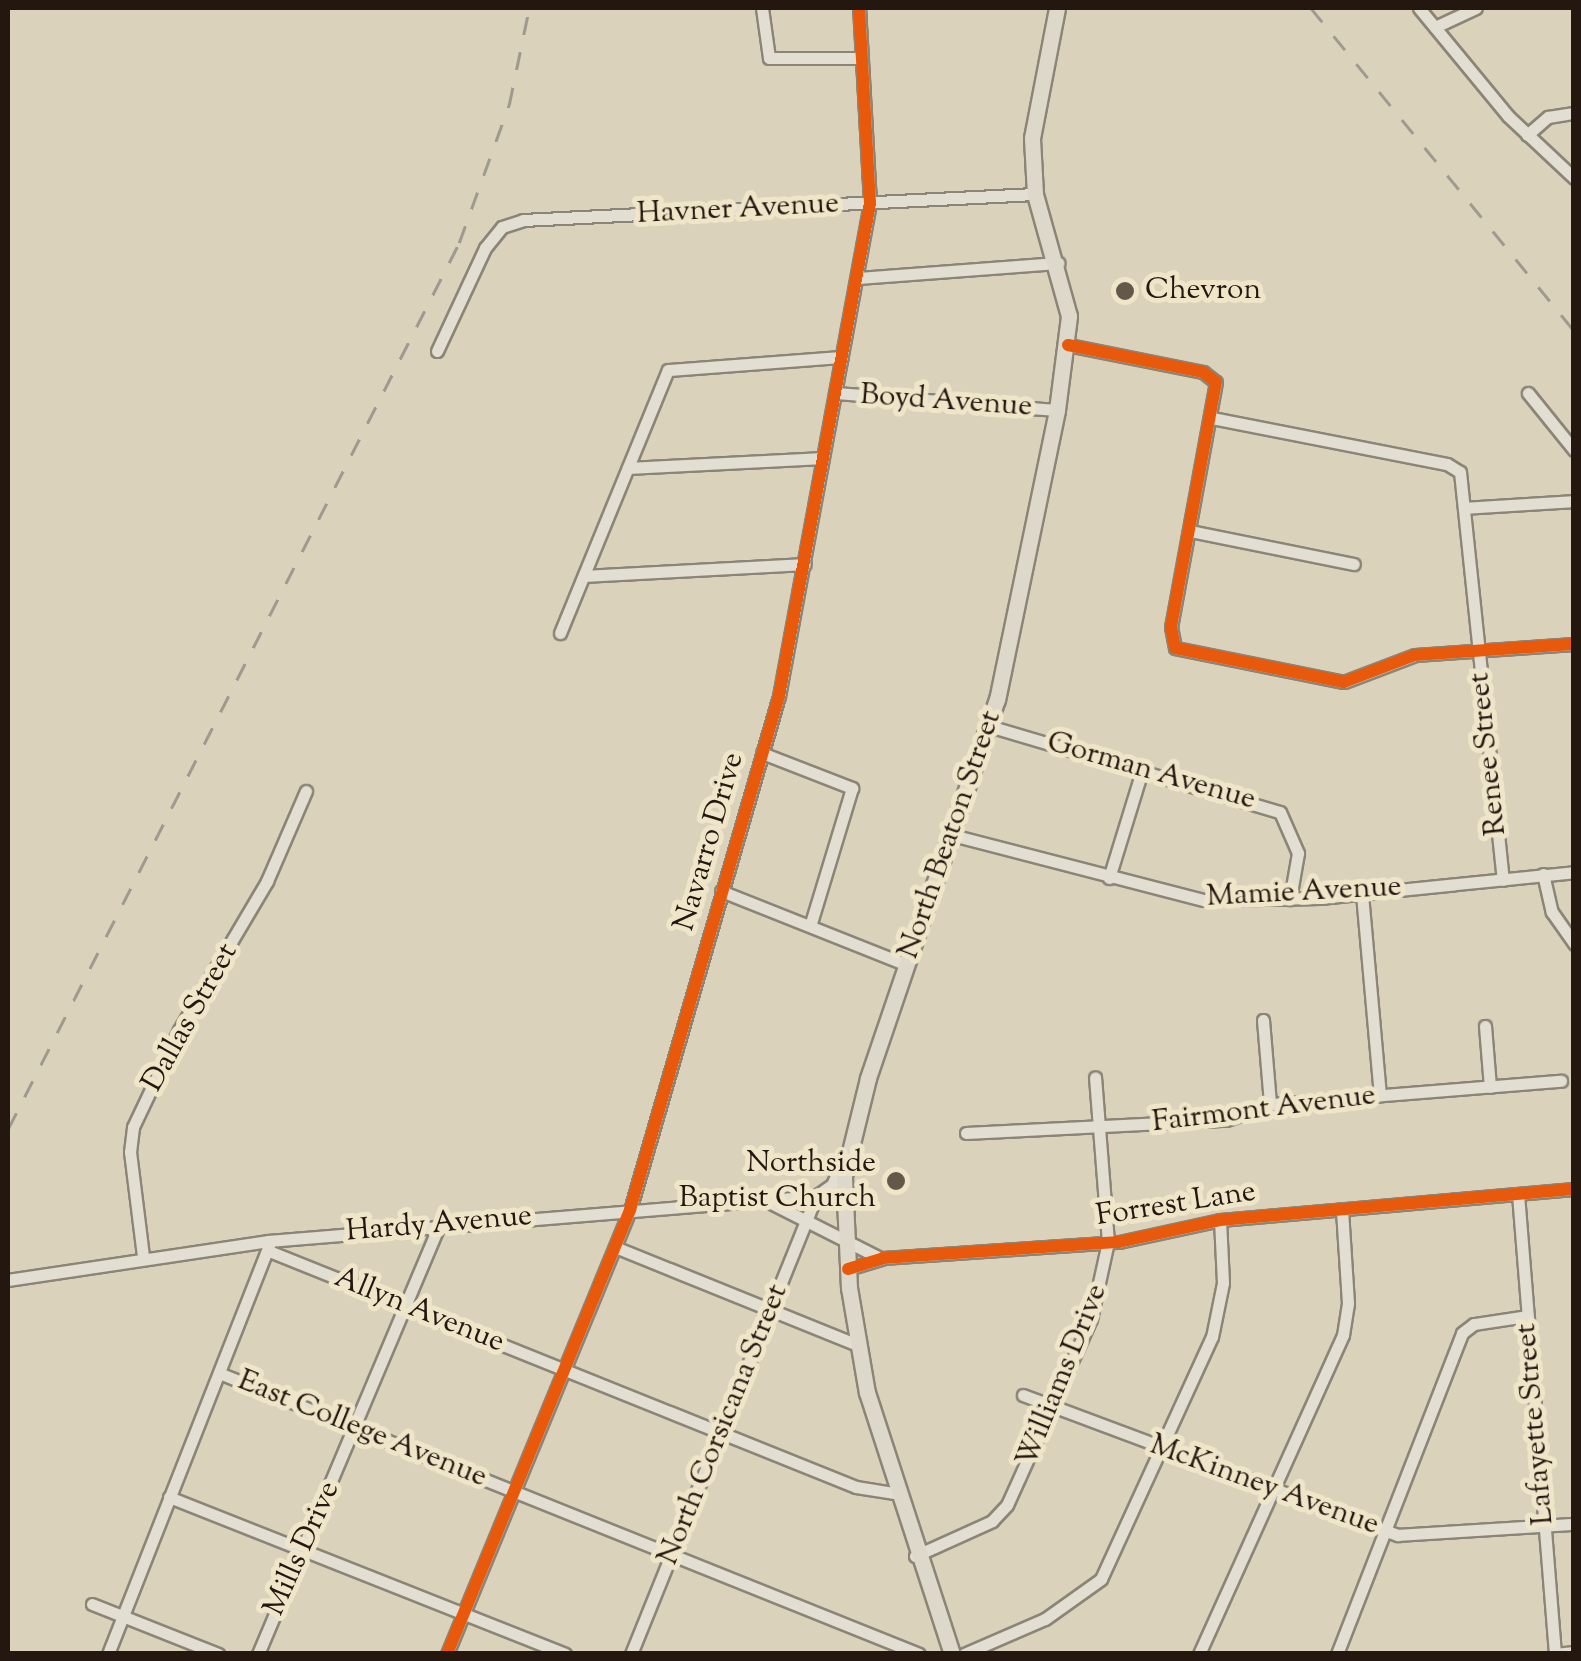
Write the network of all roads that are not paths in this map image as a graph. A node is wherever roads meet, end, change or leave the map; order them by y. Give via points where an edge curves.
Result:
1 (762, 8) edge
2 (859, 8) edge
3 (1057, 8) edge
4 (1420, 8) edge
5 (1476, 8) edge
6 (1435, 27) junction
7 (862, 58) junction
8 (1574, 113) edge
9 (1527, 135) junction
10 (1574, 178) edge
11 (1036, 194) junction
12 (870, 204) junction
13 (1058, 263) junction
14 (857, 278) junction
15 (1068, 345) junction
16 (437, 350) dead end
17 (842, 357) junction
18 (1528, 393) dead end
19 (835, 394) junction
20 (1056, 410) junction
21 (1212, 418) junction
22 (1574, 450) edge
23 (823, 458) junction
24 (628, 468) junction
25 (1574, 500) edge
26 (1464, 508) junction
27 (1190, 531) junction
28 (805, 564) junction
29 (1354, 564) dead end
30 (584, 576) junction
31 (560, 633) dead end
32 (1574, 644) edge
33 (1478, 653) junction
34 (989, 726) junction
35 (762, 752) junction
36 (1142, 771) junction
37 (306, 791) dead end
38 (952, 835) junction
39 (1574, 872) edge
40 (1543, 874) junction
41 (1109, 878) junction
42 (1503, 880) junction
43 (721, 890) junction
44 (1362, 894) junction
45 (1290, 899) junction
46 (810, 926) junction
47 (1574, 944) edge
48 (907, 965) junction
49 (1263, 1020) dead end
50 (1485, 1026) dead end
51 (1096, 1078) dead end
52 (1561, 1081) dead end
53 (1490, 1086) junction
54 (1380, 1095) junction
55 (1270, 1104) junction
56 (1096, 1128) junction
57 (966, 1133) dead end
58 (847, 1151) junction
59 (1574, 1190) edge
60 (1518, 1194) junction
61 (816, 1196) junction
62 (764, 1200) junction
63 (630, 1210) junction
64 (1342, 1210) junction
65 (1220, 1220) junction
66 (807, 1221) junction
67 (440, 1224) junction
68 (1108, 1242) junction
69 (846, 1243) junction
70 (269, 1246) junction
71 (615, 1247) junction
72 (143, 1256) junction
73 (883, 1258) junction
74 (848, 1269) junction
75 (8, 1280) edge
76 (408, 1306) junction
77 (772, 1310) junction
78 (1527, 1316) junction
79 (858, 1345) junction
80 (568, 1370) junction
81 (219, 1373) junction
82 (1023, 1395) dead end
83 (1052, 1407) junction
84 (356, 1428) junction
85 (722, 1432) junction
86 (1164, 1448) junction
87 (1277, 1487) junction
88 (514, 1491) junction
89 (895, 1493) junction
90 (169, 1497) junction
91 (1574, 1524) edge
92 (1543, 1525) junction
93 (1382, 1530) junction
94 (302, 1550) junction
95 (672, 1554) junction
96 (916, 1556) junction
97 (92, 1604) dead end
98 (464, 1613) junction
99 (124, 1614) junction
100 (1574, 1652) edge
101 (108, 1654) edge
102 (218, 1654) edge
103 (258, 1654) edge
104 (447, 1654) edge
105 (565, 1654) edge
106 (631, 1654) edge
107 (918, 1654) edge
108 (952, 1654) edge
109 (964, 1654) edge
110 (1199, 1654) edge
111 (1337, 1654) edge
112 (1555, 1654) edge

1 - 7 street via 769,58
2 - 7 street, Navarro Drive
3 - 11 main road, North Beaton Street via 1032,138
4 - 6 street
5 - 6 street
6 - 9 street
7 - 12 street, Navarro Drive
8 - 9 street via 1548,117
9 - 10 street
11 - 12 street, Havner Avenue
11 - 13 main road, North Beaton Street
12 - 14 street, Navarro Drive
12 - 16 street, Havner Avenue via 523,220 502,227 485,248
13 - 14 street
13 - 15 main road, North Beaton Street via 1068,300
14 - 17 street, Navarro Drive
15 - 20 main road, North Beaton Street
15 - 21 street via 1210,374 1218,388
17 - 19 street, Navarro Drive
17 - 24 street via 668,370
18 - 22 street
19 - 20 street, Boyd Avenue
19 - 23 street, Navarro Drive
20 - 34 main road, North Beaton Street
21 - 26 street, Renee Street via 1448,464 1460,472
21 - 27 street
23 - 24 street
23 - 28 street, Navarro Drive
24 - 30 street
25 - 26 street
26 - 33 street, Renee Street
27 - 29 street
27 - 33 street via 1171,641 1181,651 1323,682 1344,682 1415,655
28 - 30 street
28 - 35 street, Navarro Drive
30 - 31 street
32 - 33 street
33 - 42 street, Renee Street
34 - 36 street, Gorman Avenue
34 - 38 main road, North Beaton Street
35 - 43 street, Navarro Drive
35 - 46 street via 852,788
36 - 41 street
36 - 45 street, Gorman Avenue via 1280,812 1298,853
37 - 72 street, Dallas Street via 267,881 179,1030 133,1127
38 - 41 street, Mamie Avenue
38 - 48 main road, North Beaton Street
39 - 40 street, Mamie Avenue
40 - 42 street, Mamie Avenue
40 - 47 street via 1552,912
41 - 45 street, Mamie Avenue via 1184,898
42 - 44 street, Mamie Avenue
43 - 46 street
43 - 63 street, Navarro Drive
44 - 45 street, Mamie Avenue
44 - 54 street
46 - 48 street
48 - 58 main road, North Beaton Street
49 - 55 street
50 - 53 street
51 - 56 street, Williams Drive
52 - 53 street, Fairmont Avenue
53 - 54 street, Fairmont Avenue
54 - 55 street, Fairmont Avenue
55 - 56 street, Fairmont Avenue via 1226,1120
56 - 57 street, Fairmont Avenue
56 - 68 street, Williams Drive
58 - 61 street via 832,1185
58 - 69 main road, North Beaton Street
59 - 60 street, Forrest Lane
60 - 64 street, Forrest Lane
60 - 78 street, Lafayette Street
61 - 62 street, Hardy Avenue
61 - 66 street, North Corsicana Street
62 - 63 street, Hardy Avenue
62 - 66 street, Forrest Lane
63 - 67 street, Hardy Avenue
63 - 71 street, Navarro Drive
64 - 65 street, Forrest Lane
64 - 87 street via 1348,1303 1343,1335
65 - 68 street, Forrest Lane
65 - 86 street via 1219,1316
66 - 69 street, Forrest Lane
66 - 77 street, North Corsicana Street
67 - 70 street, Hardy Avenue
67 - 76 street, Mills Drive
68 - 73 street, Forrest Lane
68 - 83 street, Williams Drive via 1099,1296
69 - 73 street, Forrest Lane
69 - 74 main road, North Beaton Street
70 - 72 street, Hardy Avenue
70 - 76 street, Allyn Avenue
70 - 81 street
71 - 77 street
71 - 80 street, Navarro Drive
72 - 75 street, Hardy Avenue
73 - 74 street, Forrest Lane
74 - 79 main road, North Beaton Street
76 - 80 street, Allyn Avenue
76 - 84 street, Mills Drive
77 - 79 street
77 - 85 street, North Corsicana Street
78 - 92 street, Lafayette Street
78 - 93 street via 1474,1324 1462,1334
79 - 89 main road, North Beaton Street
80 - 85 street, Allyn Avenue
80 - 88 street, Navarro Drive
81 - 84 street, East College Avenue
81 - 90 street
82 - 83 street, McKinney Avenue
83 - 86 street, McKinney Avenue
83 - 96 street, Williams Drive via 1000,1513
84 - 88 street, East College Avenue
84 - 94 street, Mills Drive
85 - 89 street, Allyn Avenue via 867,1492
85 - 95 street, North Corsicana Street
86 - 87 street, McKinney Avenue
86 - 109 street via 1094,1588 1045,1619
87 - 93 street, McKinney Avenue
87 - 110 street
88 - 95 street, East College Avenue
88 - 98 street, Navarro Drive
89 - 96 main road, North Beaton Street
90 - 94 street
90 - 99 street
91 - 92 street, McKinney Avenue
92 - 93 street, McKinney Avenue via 1410,1536
92 - 112 street, Lafayette Street
93 - 111 street
94 - 98 street
94 - 103 street, Mills Drive
95 - 106 street, North Corsicana Street
95 - 107 street, East College Avenue
96 - 108 main road, North Beaton Street
97 - 99 street
98 - 104 street, Navarro Drive
98 - 105 street
99 - 101 street
99 - 102 street
100 - 112 street

